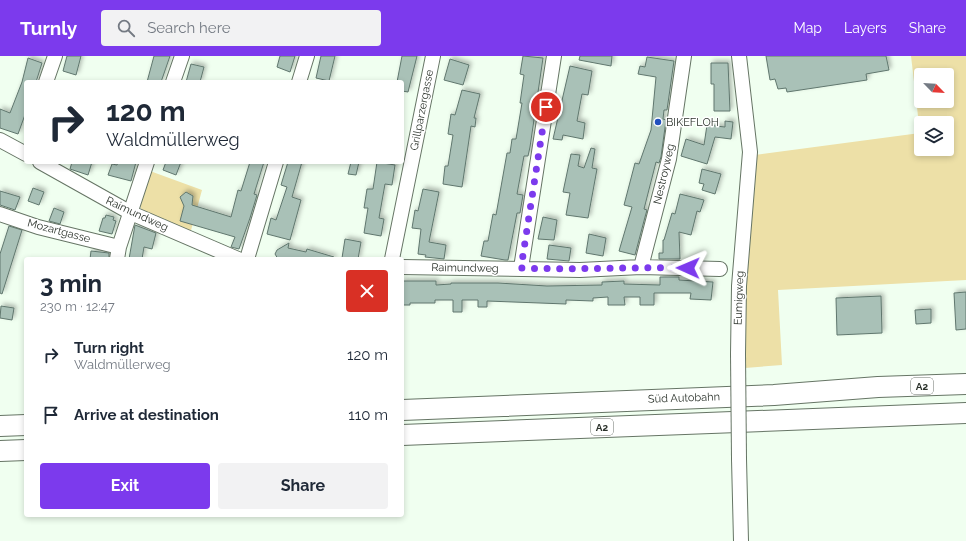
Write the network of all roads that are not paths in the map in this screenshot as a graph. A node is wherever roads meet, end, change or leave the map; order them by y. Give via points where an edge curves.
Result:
1 (55, 56) edge
2 (182, 56) edge
3 (307, 56) edge
4 (433, 56) edge
5 (554, 56) edge
6 (684, 56) edge
7 (740, 56) edge
8 (47, 80) edge
9 (175, 80) edge
10 (300, 80) edge
11 (0, 140) edge
12 (24, 149) edge
13 (44, 164) edge
14 (146, 164) edge
15 (275, 164) edge
16 (131, 213) junction
17 (0, 214) edge
18 (118, 253) edge
19 (233, 257) edge
20 (248, 257) edge
21 (392, 257) edge
22 (404, 267) edge
23 (641, 267) junction
24 (521, 268) junction
25 (720, 269) dead end
26 (966, 384) edge
27 (404, 410) edge
28 (966, 413) edge
29 (24, 425) edge
30 (0, 426) edge
31 (404, 435) edge
32 (24, 450) edge
33 (0, 451) edge
34 (741, 541) edge

1 - 8 street
2 - 9 street
3 - 10 street
4 - 21 street, Grillparzergasse
5 - 24 street
6 - 23 street, Nestroyweg via 669,159
7 - 34 street, Eumigweg, bridge via 750,152 739,286
11 - 12 street
13 - 16 street, Raimundweg
14 - 16 street
15 - 20 street
16 - 18 street
16 - 19 street, Raimundweg
17 - 18 street, Mozartgasse
22 - 24 street, Raimundweg
23 - 24 street, Raimundweg via 580,270
23 - 25 street, Raimundweg
26 - 27 highway, Süd Autobahn / A2 via 878,387 774,395
28 - 31 highway, A2
29 - 30 highway
32 - 33 highway

